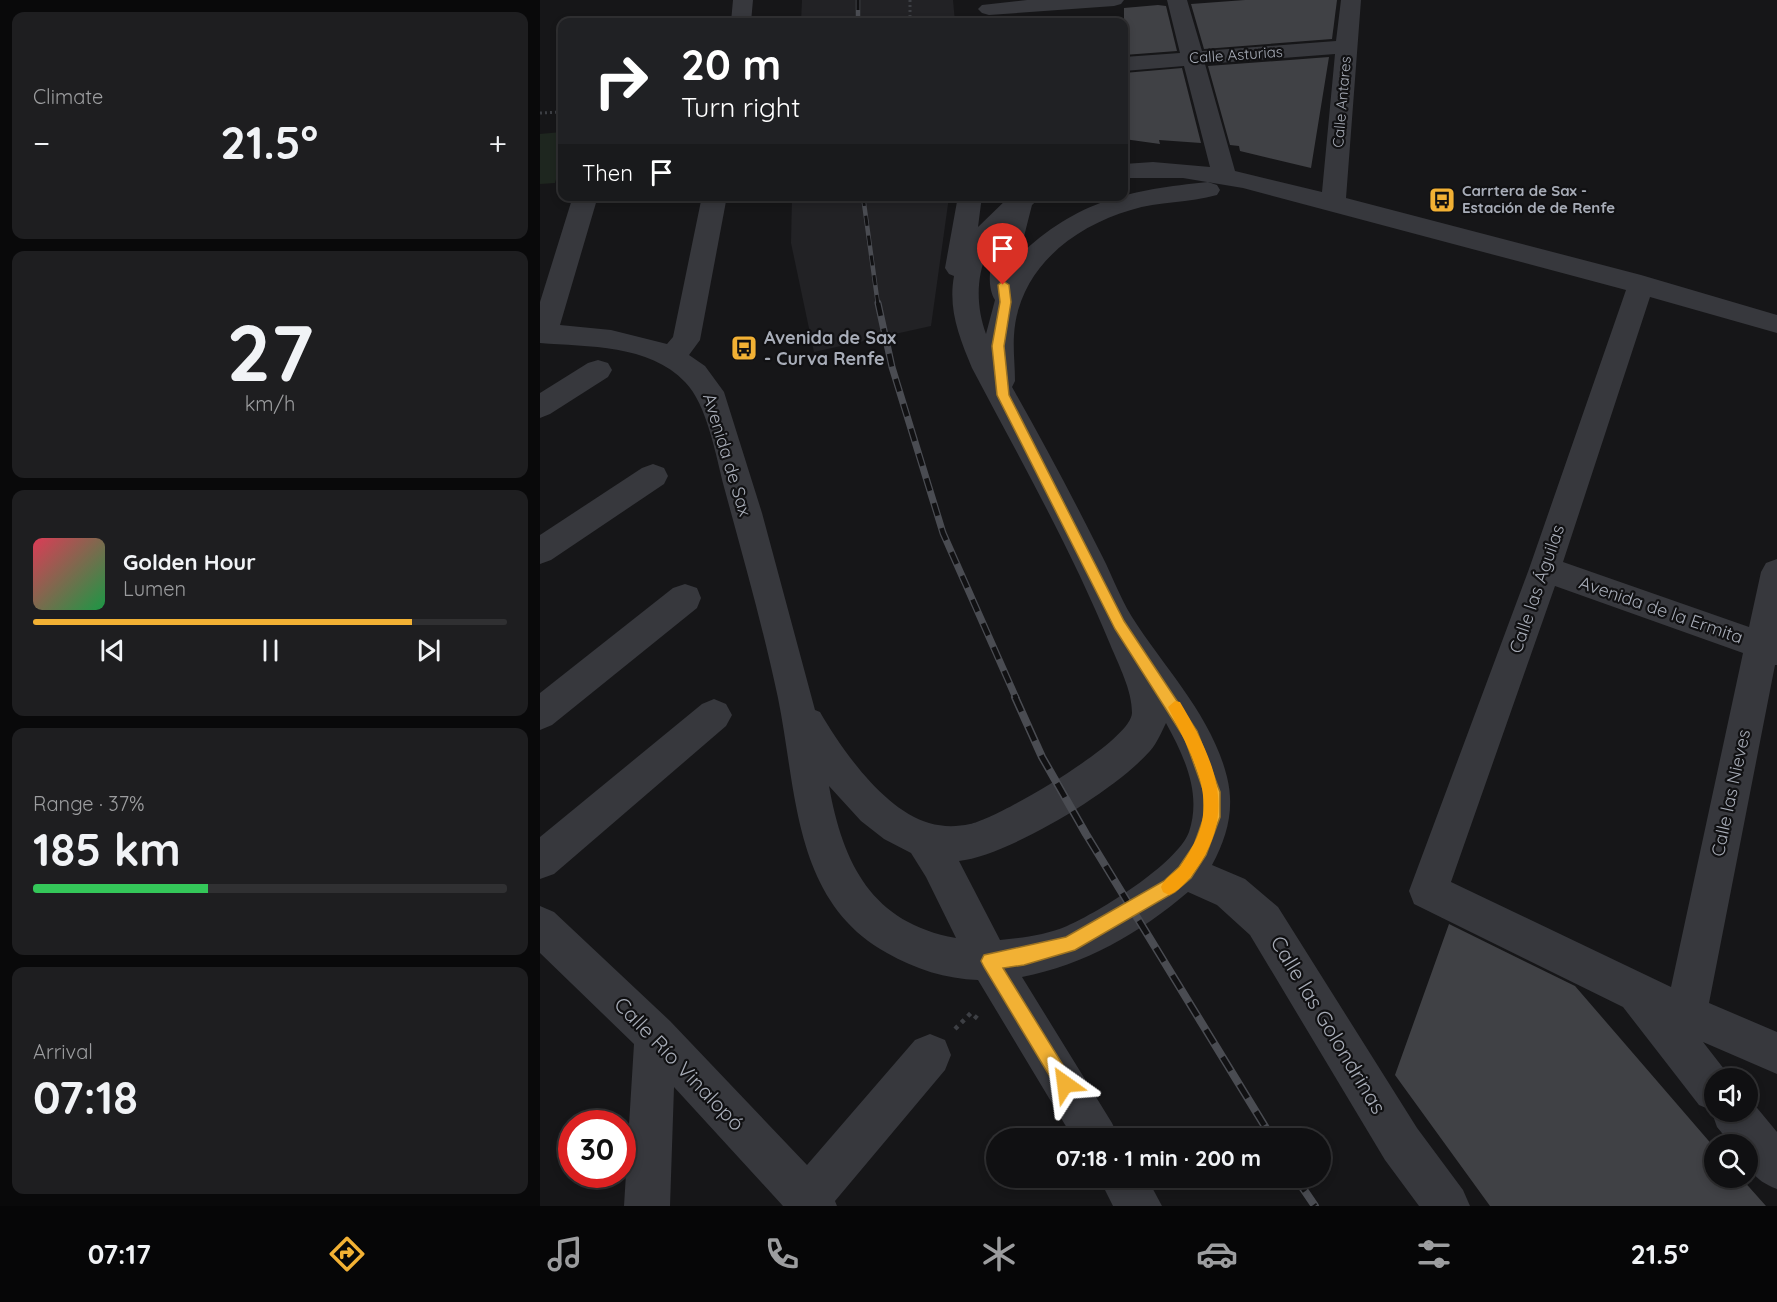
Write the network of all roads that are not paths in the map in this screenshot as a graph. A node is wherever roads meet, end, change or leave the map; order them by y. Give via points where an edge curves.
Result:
1 (743, 0) edge
2 (1114, 0) edge
3 (1177, 0) edge
4 (1351, 0) edge
5 (990, 11) edge
6 (741, 18) edge
7 (1347, 47) junction
8 (1193, 59) junction
9 (1128, 64) edge
10 (1128, 165) edge
11 (1152, 170) junction
12 (1128, 171) edge
13 (1225, 179) junction
14 (584, 201) edge
15 (714, 201) edge
16 (969, 201) edge
17 (1019, 201) edge
18 (1021, 201) edge
19 (1030, 201) edge
20 (1127, 201) edge
21 (1128, 201) edge
22 (1324, 201) junction
23 (1094, 214) junction
24 (1641, 284) junction
25 (965, 289) junction
26 (1006, 302) junction
27 (1777, 324) edge
28 (542, 333) edge
29 (673, 356) junction
30 (598, 370) dead end
31 (1003, 395) junction
32 (540, 406) edge
33 (653, 476) dead end
34 (540, 551) edge
35 (1545, 569) junction
36 (1777, 572) edge
37 (685, 598) dead end
38 (1119, 625) junction
39 (1769, 648) edge
40 (796, 700) junction
41 (540, 714) edge
42 (714, 715) dead end
43 (925, 842) junction
44 (540, 861) edge
45 (1185, 872) junction
46 (540, 926) edge
47 (989, 961) junction
48 (1637, 993) junction
49 (1686, 1014) junction
50 (655, 1036) junction
51 (1777, 1053) edge
52 (930, 1055) road end
53 (1704, 1077) edge
54 (1740, 1122) edge
55 (1092, 1128) edge
56 (1777, 1167) edge
57 (1127, 1188) edge
58 (811, 1202) edge
59 (647, 1206) edge
60 (1138, 1206) edge
61 (1447, 1206) edge

1 - 6 street
2 - 5 street
3 - 8 street
4 - 7 street, Calle Antares
7 - 8 street, Calle Asturias
7 - 22 street, Calle Antares
8 - 9 street, Calle Asturias
8 - 13 street
10 - 11 street
11 - 12 street
11 - 13 street
13 - 22 street
14 - 28 street
15 - 29 street via 686,340
16 - 25 street via 957,262
17 - 25 street via 991,226 981,241
18 - 26 street via 1005,266
19 - 23 street via 1059,212
20 - 23 street
21 - 22 street via 1179,192 1229,190
22 - 24 street
23 - 26 street via 1045,243 1018,273
24 - 27 street
24 - 35 street, Calle las Águilas
25 - 31 street via 973,335
26 - 31 street via 998,346
28 - 29 street, Avenida de Sax via 633,344
29 - 40 street, Avenida de Sax via 699,375 710,392
30 - 32 street
31 - 38 street
33 - 34 street
35 - 39 street, Avenida de la Ermita
35 - 48 street, Calle las Águilas via 1428,891
36 - 39 street, Calle las Nieves
37 - 41 street
38 - 43 street via 1149,713 1147,725 1132,747 1010,827 965,844 944,846
38 - 45 street via 1192,736 1212,792 1212,817 1200,849
39 - 49 street, Calle las Nieves
40 - 43 street via 816,741 837,771 882,815
40 - 47 street via 818,823 828,857 849,897 881,928 915,948 951,959
42 - 44 street
43 - 47 street
45 - 47 street via 1170,886 1070,945
45 - 61 street, Calle las Golondrinas via 1231,892 1264,921 1401,1144
46 - 50 street, Calle Río Vinalopó
47 - 55 street
48 - 49 street
48 - 53 street
49 - 51 street
50 - 58 street, Calle Río Vinalopó
50 - 59 street
52 - 58 street
54 - 56 street
57 - 60 street

